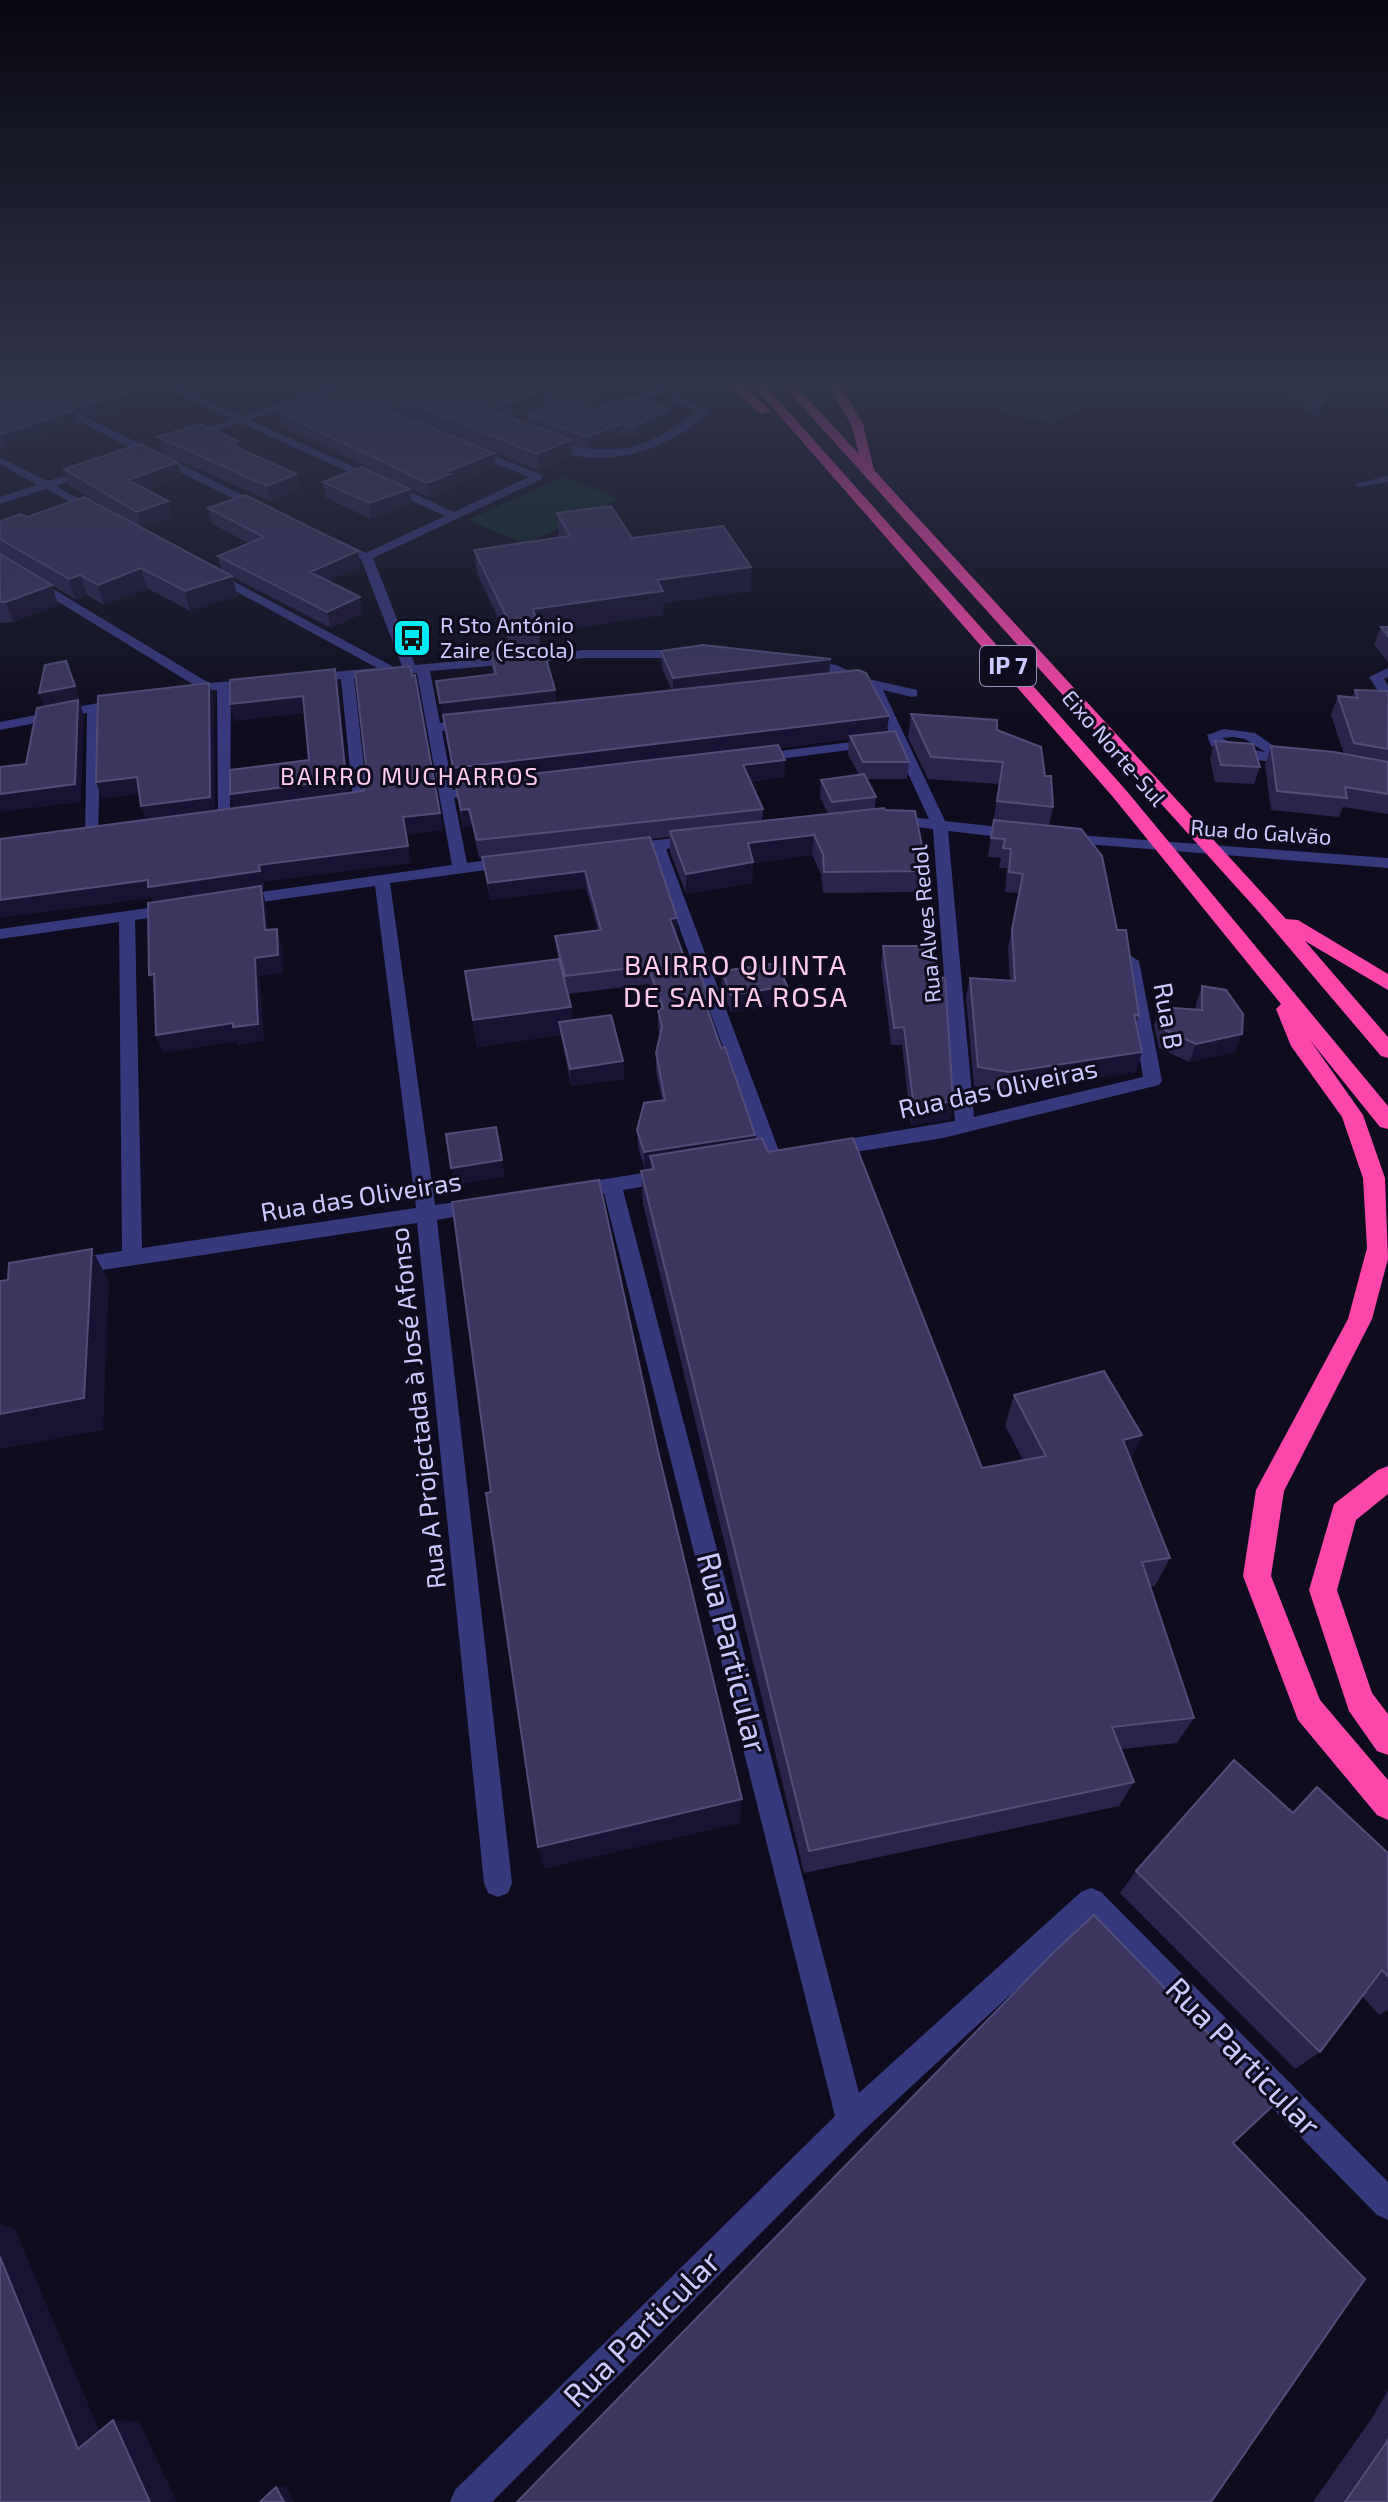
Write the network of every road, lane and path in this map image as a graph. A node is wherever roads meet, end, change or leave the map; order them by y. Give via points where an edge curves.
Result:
1 (72, 500) edge
2 (245, 500) edge
3 (418, 500) edge
4 (489, 500) edge
5 (861, 500) edge
6 (894, 500) edge
7 (269, 511) edge
8 (101, 515) edge
9 (454, 516) junction
10 (324, 537) edge
11 (366, 557) junction
12 (0, 561) edge
13 (198, 567) edge
14 (710, 656) edge
15 (785, 663) edge
16 (417, 670) junction
17 (392, 671) junction
18 (1388, 672) edge
19 (347, 675) junction
20 (301, 678) edge
21 (270, 681) edge
22 (867, 683) junction
23 (224, 684) junction
24 (828, 684) edge
25 (205, 686) junction
26 (912, 693) dead end
27 (163, 694) edge
28 (1388, 696) edge
29 (135, 699) edge
30 (94, 707) junction
31 (481, 723) edge
32 (0, 726) edge
33 (434, 728) junction
34 (899, 740) junction
35 (1280, 757) edge
36 (743, 759) edge
37 (1313, 761) edge
38 (493, 789) edge
39 (446, 795) junction
40 (331, 807) edge
41 (225, 821) edge
42 (875, 821) edge
43 (940, 827) junction
44 (719, 838) edge
45 (90, 839) edge
46 (657, 845) junction
47 (611, 850) edge
48 (520, 860) edge
49 (1388, 863) edge
50 (460, 868) junction
51 (382, 879) junction
52 (217, 903) edge
53 (187, 907) edge
54 (1265, 907) junction
55 (127, 916) junction
56 (0, 934) edge
57 (1131, 961) edge
58 (1388, 983) edge
59 (1276, 985) junction
60 (1388, 1051) edge
61 (1153, 1081) joint
62 (1388, 1121) edge
63 (965, 1125) junction
64 (685, 1173) edge
65 (612, 1186) junction
66 (550, 1195) edge
67 (503, 1202) edge
68 (426, 1213) junction
69 (132, 1258) junction
70 (59, 1269) edge
71 (1388, 1478) edge
72 (1388, 1740) edge
73 (1388, 1804) edge
74 (498, 1883) dead end
75 (851, 2121) junction
76 (1388, 2204) edge
77 (467, 2502) edge

1 - 8 street
2 - 7 street
3 - 9 street
4 - 9 street
5 - 59 highway, Eixo Norte-Sul / IP 7 via 1119,793
6 - 54 highway, Eixo Norte-Sul / IP 7
9 - 11 street
10 - 11 street
11 - 16 street
12 - 25 street
13 - 17 street
14 - 16 street via 584,654
15 - 22 street via 831,668
16 - 17 street
16 - 33 street
17 - 19 street
18 - 28 street via 1376,677
19 - 20 street
19 - 40 street via 361,802
21 - 23 street
22 - 24 street
22 - 26 street
22 - 34 street, Rua Alves Redol
23 - 25 street
23 - 41 street
25 - 27 street
29 - 30 street
30 - 32 street
30 - 45 street
31 - 33 street
33 - 39 street
34 - 36 street
34 - 43 street, Rua Alves Redol
35 - 37 street
38 - 39 street
39 - 50 street
42 - 43 street, Rua do Galvão
43 - 49 street, Rua do Galvão
43 - 63 street, Rua Alves Redol
44 - 46 street
46 - 47 street
46 - 63 street, Rua das Oliveiras via 781,1158
48 - 50 street
50 - 51 street
51 - 52 street
51 - 68 street, Rua A Projectada à José Afonso
53 - 55 street
54 - 58 highway
54 - 60 highway, Eixo Norte-Sul / IP 7
55 - 56 street
55 - 69 street
57 - 61 street, Rua B
59 - 62 highway, Eixo Norte-Sul / IP 7
59 - 73 highway via 1302,1046 1352,1115 1374,1178 1379,1248 1360,1319 1270,1490 1257,1576 1309,1710
61 - 63 street, Rua das Oliveiras
64 - 65 street
65 - 66 street
65 - 75 street, Rua Particular
67 - 68 street, Rua das Oliveiras
68 - 69 street, Rua das Oliveiras
68 - 74 street, Rua A Projectada à José Afonso
69 - 70 street, Rua das Oliveiras
71 - 72 highway via 1344,1513 1323,1590 1360,1701
75 - 76 street, Rua Particular via 1091,1902
75 - 77 street, Rua Particular

